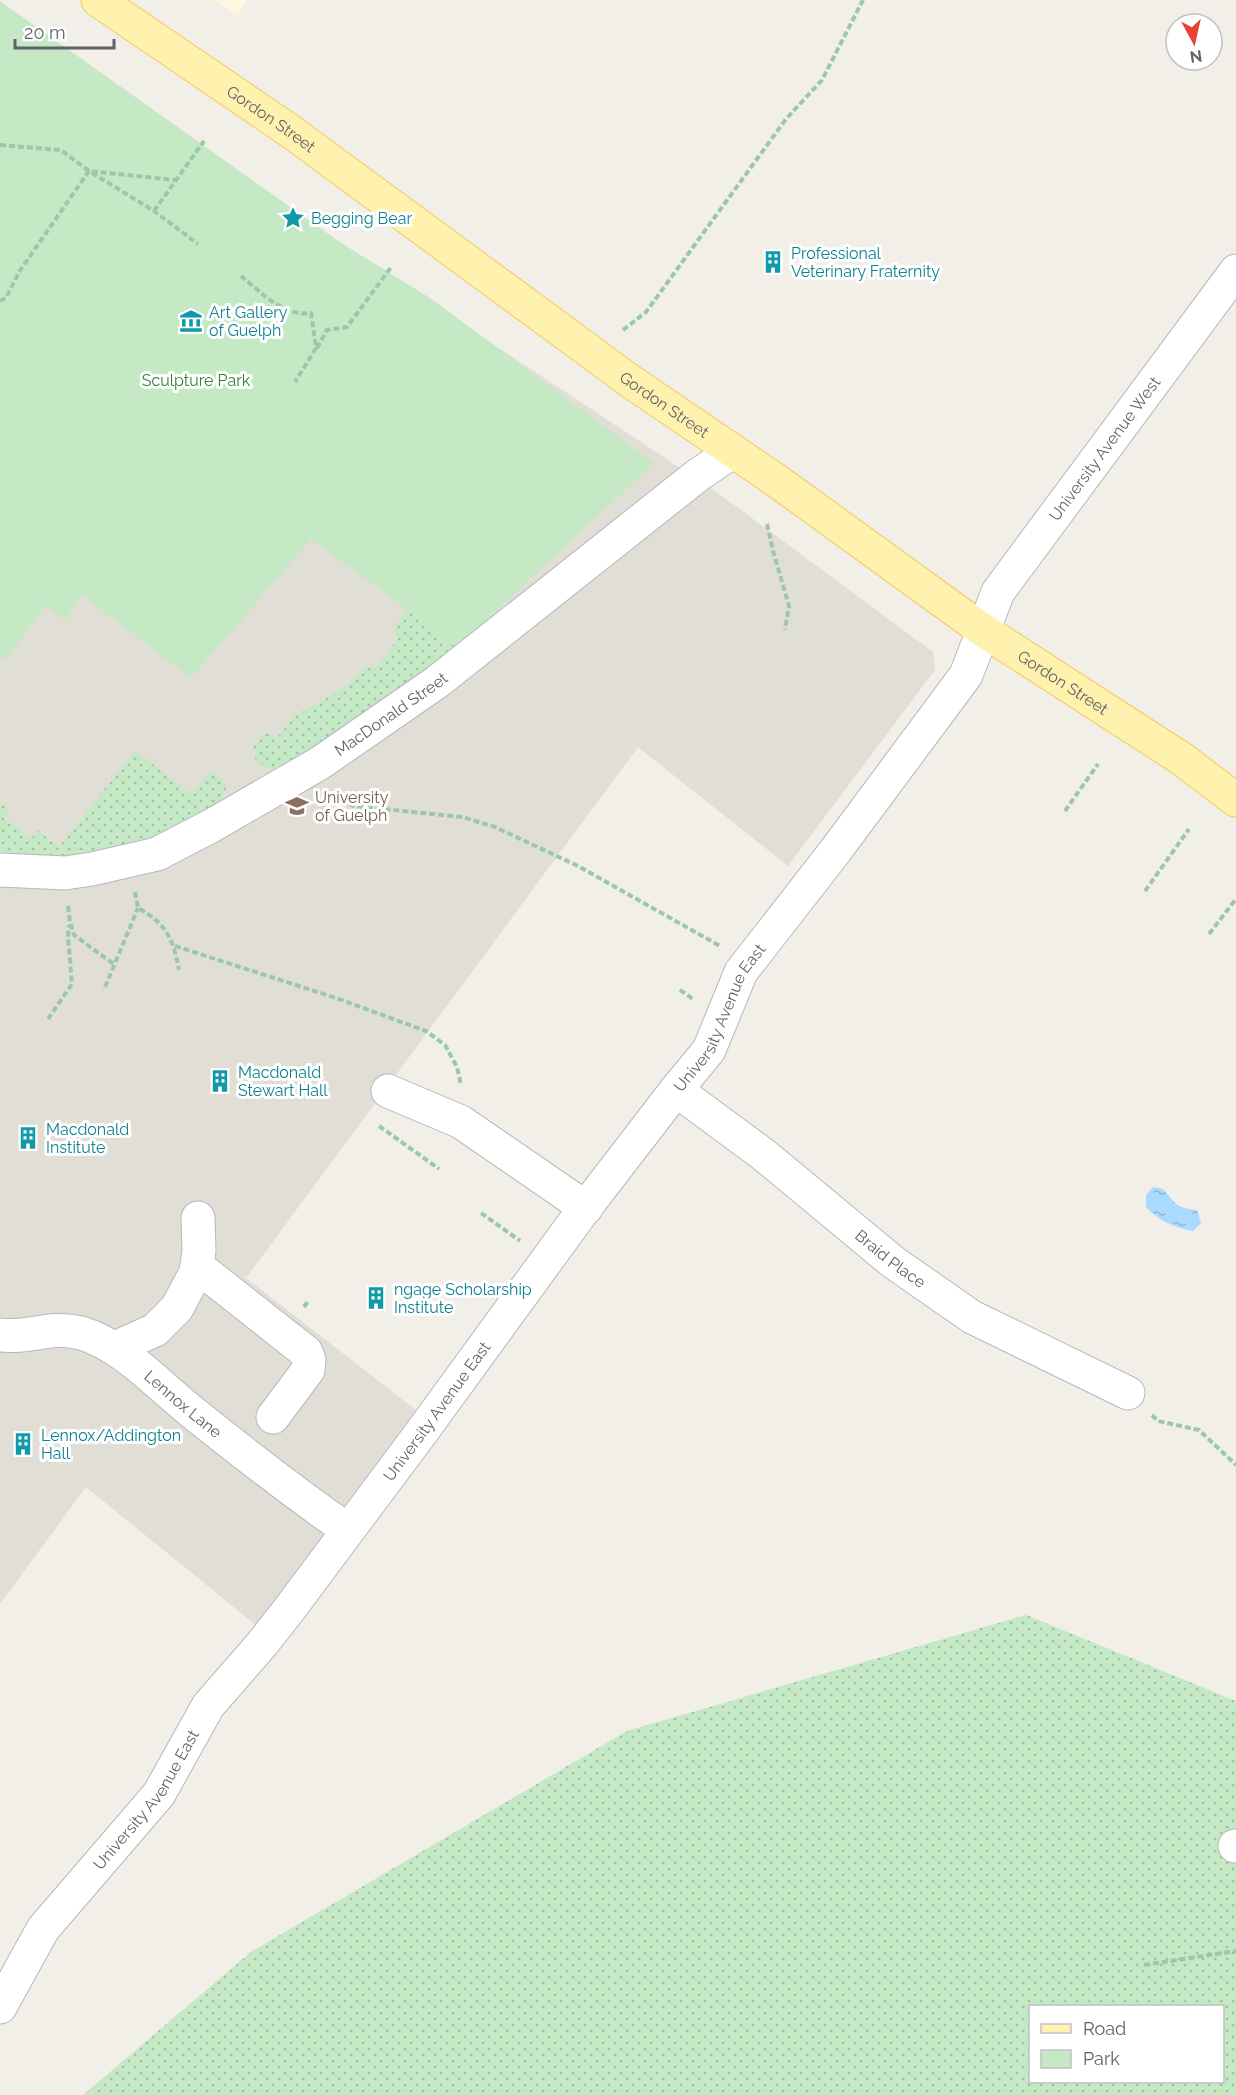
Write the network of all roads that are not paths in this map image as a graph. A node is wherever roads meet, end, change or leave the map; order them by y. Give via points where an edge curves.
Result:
1 (98, 0) edge
2 (1236, 271) edge
3 (732, 452) junction
4 (984, 631) junction
5 (1236, 800) edge
6 (0, 870) edge
7 (676, 1090) junction
8 (388, 1091) dead end
9 (586, 1208) junction
10 (198, 1218) dead end
11 (197, 1266) junction
12 (0, 1335) edge
13 (115, 1348) junction
14 (1128, 1393) road end
15 (273, 1417) dead end
16 (348, 1530) junction
17 (0, 2007) edge

1 - 3 main road, Gordon Street via 290,131 611,368
2 - 4 street, University Avenue West via 998,592
3 - 4 main road, Gordon Street
3 - 6 street, MacDonald Street via 437,682 320,763 184,841 157,854 65,873
4 - 5 main road, Gordon Street via 1182,759
4 - 7 street, University Avenue East via 966,675 741,972 709,1050
7 - 9 street, University Avenue East
7 - 14 street, Braid Place via 764,1155 894,1262 972,1317
8 - 9 street via 461,1122
9 - 16 street, University Avenue East
10 - 11 street
11 - 13 street via 177,1308 155,1330
11 - 15 street via 306,1352 308,1370
12 - 13 street, Lennox Lane via 10,1337 59,1329 96,1338
13 - 16 street, Lennox Lane via 307,1502
16 - 17 street, University Avenue East via 269,1636 208,1706 159,1794 44,1929

